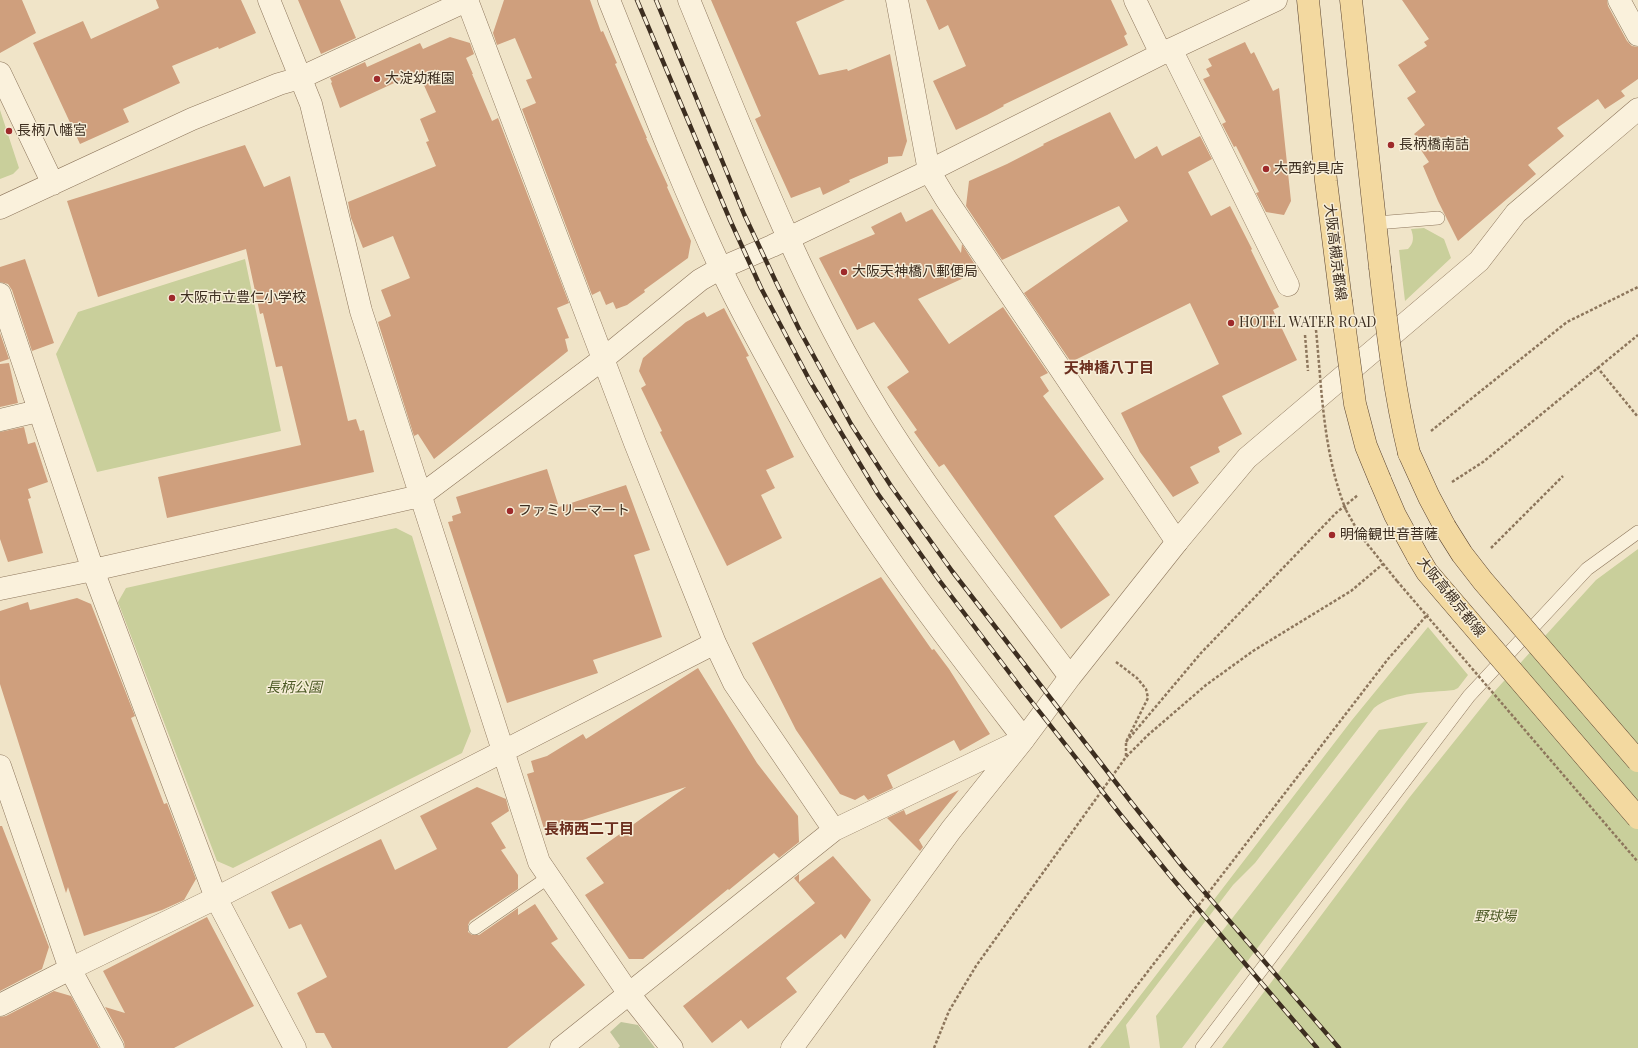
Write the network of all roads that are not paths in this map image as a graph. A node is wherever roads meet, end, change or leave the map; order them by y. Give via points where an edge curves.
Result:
1 (269, 0) edge
2 (467, 0) edge
3 (609, 0) edge
4 (689, 0) edge
5 (897, 0) edge
6 (1135, 0) edge
7 (1276, 0) edge
8 (1308, 0) edge
9 (1351, 0) edge
10 (1619, 0) edge
11 (1638, 35) edge
12 (1166, 52) junction
13 (0, 73) edge
14 (300, 78) junction
15 (1638, 109) edge
16 (929, 171) junction
17 (53, 184) junction
18 (0, 208) edge
19 (1438, 218) dead end
20 (1376, 223) junction
21 (780, 242) junction
22 (729, 265) junction
23 (1288, 285) dead end
24 (0, 294) edge
25 (603, 359) junction
26 (38, 411) junction
27 (0, 420) edge
28 (420, 496) junction
29 (1638, 532) edge
30 (1177, 542) junction
31 (93, 570) junction
32 (0, 589) edge
33 (715, 643) junction
34 (1070, 677) junction
35 (1024, 739) junction
36 (504, 753) junction
37 (1638, 761) edge
38 (0, 766) edge
39 (1638, 818) edge
40 (834, 830) junction
41 (549, 877) junction
42 (216, 898) junction
43 (475, 928) dead end
44 (70, 969) junction
45 (629, 994) junction
46 (0, 1005) edge
47 (113, 1048) edge
48 (295, 1048) edge
49 (561, 1048) edge
50 (672, 1048) edge
51 (792, 1048) edge
52 (1202, 1048) edge

1 - 14 street
2 - 14 street
2 - 25 street
3 - 22 street via 669,149
4 - 21 street
5 - 16 street
6 - 12 street
7 - 12 street
8 - 39 main road, 大阪高槻京都線, bridge via 1341,301 1355,404 1366,446 1395,515 1427,572
9 - 20 main road
10 - 11 street
12 - 16 street
12 - 23 street
13 - 17 street
14 - 17 street via 192,119
14 - 28 street via 311,104 360,312
15 - 30 street via 1516,213 1479,262 1247,458
16 - 21 street
16 - 30 street
17 - 18 street
19 - 20 lane
20 - 37 main road, bridge via 1401,422 1409,453 1429,497 1462,554 1483,582
21 - 22 street
21 - 34 street via 809,282 874,402 917,471
22 - 25 street via 700,280
22 - 35 street via 769,361 857,510 918,600
24 - 26 street
25 - 28 street
25 - 33 street
26 - 27 street
26 - 31 street
28 - 31 street
28 - 36 street
29 - 52 lane via 1587,569 1469,696
30 - 34 street
31 - 32 street
31 - 42 street
33 - 36 street
33 - 40 street via 734,683
34 - 35 street
35 - 40 street
35 - 51 street via 951,830
36 - 41 street via 538,862
36 - 42 street
38 - 44 street
40 - 45 street
41 - 43 lane
41 - 45 street
42 - 44 street
42 - 48 street
44 - 46 street
44 - 47 street
45 - 49 street
45 - 50 street

